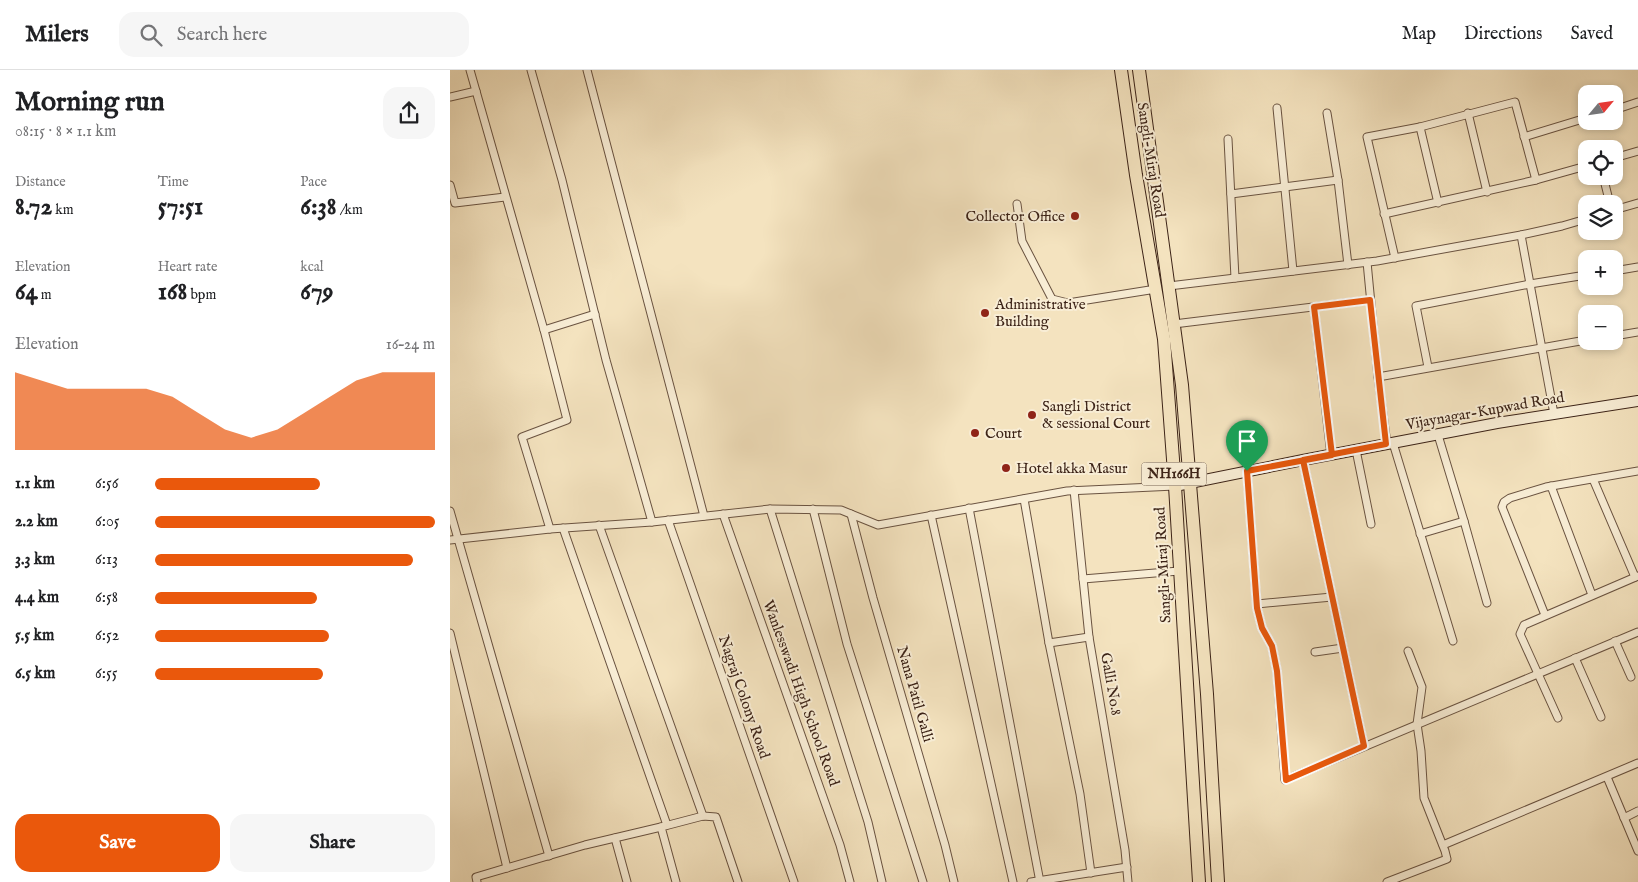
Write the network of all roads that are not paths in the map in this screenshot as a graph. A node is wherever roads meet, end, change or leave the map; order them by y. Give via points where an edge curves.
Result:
1 (470, 70) edge
2 (531, 70) edge
3 (587, 70) edge
4 (1121, 70) edge
5 (1139, 70) edge
6 (476, 91) junction
7 (450, 97) edge
8 (1638, 102) edge
9 (1623, 107) edge
10 (1277, 108) dead end
11 (1327, 113) dead end
12 (1468, 113) junction
13 (1578, 120) edge
14 (1420, 127) junction
15 (1524, 137) junction
16 (1228, 139) dead end
17 (1638, 152) edge
18 (1623, 156) edge
19 (1578, 168) edge
20 (1338, 180) junction
21 (1536, 180) junction
22 (450, 185) edge
23 (1285, 186) junction
24 (1487, 192) junction
25 (1231, 194) junction
26 (506, 197) junction
27 (1438, 203) junction
28 (1638, 203) edge
29 (1017, 204) dead end
30 (1623, 207) edge
31 (1384, 214) junction
32 (1578, 221) edge
33 (1521, 235) junction
34 (1395, 258) junction
35 (1367, 262) junction
36 (1348, 264) junction
37 (1638, 267) edge
38 (1623, 270) edge
39 (1293, 271) junction
40 (1578, 276) edge
41 (1235, 278) junction
42 (1530, 284) junction
43 (1169, 286) junction
44 (1156, 289) junction
45 (1370, 300) junction
46 (1314, 307) junction
47 (595, 314) junction
48 (1174, 324) junction
49 (544, 330) junction
50 (1638, 332) edge
51 (1623, 334) edge
52 (1578, 341) edge
53 (1542, 348) junction
54 (1428, 367) junction
55 (1378, 377) junction
56 (1638, 401) edge
57 (1554, 414) junction
58 (1438, 435) junction
59 (1390, 444) junction
60 (1356, 450) junction
61 (1332, 455) junction
62 (1303, 460) junction
63 (1247, 471) junction
64 (1638, 471) edge
65 (1593, 479) junction
66 (1190, 482) junction
67 (1175, 486) junction
68 (1551, 486) junction
69 (1074, 490) junction
70 (1024, 498) junction
71 (968, 508) junction
72 (770, 509) junction
73 (813, 509) junction
74 (450, 511) edge
75 (723, 514) junction
76 (851, 514) junction
77 (931, 515) junction
78 (704, 516) junction
79 (668, 520) junction
80 (1464, 521) junction
81 (652, 522) junction
82 (1371, 524) dead end
83 (599, 526) junction
84 (563, 528) junction
85 (550, 529) junction
86 (1420, 534) junction
87 (454, 540) edge
88 (1180, 570) junction
89 (1636, 576) edge
90 (1083, 579) junction
91 (1592, 595) junction
92 (1332, 597) junction
93 (1487, 603) dead end
94 (1257, 604) junction
95 (1545, 615) junction
96 (1638, 632) edge
97 (450, 633) edge
98 (1089, 637) junction
99 (1453, 641) dead end
100 (1616, 641) junction
101 (1049, 643) junction
102 (1343, 648) junction
103 (1408, 651) dead end
104 (1316, 652) dead end
105 (1575, 658) junction
106 (1538, 674) junction
107 (1631, 677) dead end
108 (1601, 717) dead end
109 (1558, 718) dead end
110 (1417, 724) junction
111 (1364, 746) junction
112 (1638, 763) edge
113 (1607, 777) junction
114 (1638, 811) edge
115 (703, 816) junction
116 (1624, 818) junction
117 (664, 826) junction
118 (615, 838) junction
119 (1443, 845) junction
120 (1638, 852) edge
121 (550, 856) junction
122 (1127, 867) junction
123 (507, 868) junction
124 (1090, 873) junction
125 (1040, 881) edge
126 (477, 882) edge
127 (627, 882) edge
128 (676, 882) edge
129 (738, 882) edge
130 (794, 882) edge
131 (850, 882) edge
132 (882, 882) edge
133 (923, 882) edge
134 (954, 882) edge
135 (1013, 882) edge
136 (1030, 882) edge
137 (1128, 882) edge
138 (1199, 882) edge
139 (1218, 882) edge
140 (1387, 882) edge

1 - 6 street
2 - 47 street
3 - 78 street
4 - 44 highway, Sangli-Miraj Road / NH166H
5 - 43 highway, Sangli-Miraj Road
6 - 7 street
6 - 26 street
8 - 9 street
10 - 23 street
11 - 20 street
12 - 14 street
12 - 15 street via 1515,102
12 - 24 street
13 - 15 street
14 - 27 street
14 - 31 street via 1367,138
15 - 21 street
16 - 25 street
17 - 18 street
19 - 21 street
20 - 23 street
20 - 36 street
21 - 24 street
22 - 26 street via 455,203
23 - 25 street
23 - 39 street
24 - 27 street
25 - 41 street
26 - 49 street
27 - 31 street
28 - 30 street
29 - 44 street via 1022,240 1052,299 1068,303
31 - 34 street
32 - 33 street
33 - 34 street
33 - 42 street
34 - 35 street
35 - 36 street
35 - 45 street
36 - 39 street
37 - 38 street
39 - 41 street
40 - 42 street
41 - 43 street
42 - 53 street
42 - 54 street via 1416,306
43 - 48 highway, Sangli-Miraj Road
44 - 67 highway, Sangli-Miraj Road / NH166H via 1164,339
45 - 46 street
45 - 55 street
46 - 48 street
46 - 61 street
47 - 49 street
47 - 81 street
48 - 66 highway, Sangli-Miraj Road
49 - 85 street via 567,420 522,437
50 - 51 street
52 - 53 street
53 - 54 street
53 - 57 street
54 - 55 street
55 - 59 street
56 - 57 street, Vijaynagar-Kupwad Road
57 - 58 street, Vijaynagar-Kupwad Road
58 - 59 street, Vijaynagar-Kupwad Road
58 - 80 street
59 - 60 street, Vijaynagar-Kupwad Road
59 - 86 street
60 - 61 street, Vijaynagar-Kupwad Road
60 - 82 street
61 - 62 street, Vijaynagar-Kupwad Road
62 - 63 street, Vijaynagar-Kupwad Road
62 - 92 street
63 - 66 street, Vijaynagar-Kupwad Road
63 - 94 street
64 - 65 street
65 - 68 street
65 - 89 street
66 - 67 street, Vijaynagar-Kupwad Road
66 - 139 highway, Sangli-Miraj Road
67 - 69 street
67 - 88 highway, Sangli-Miraj Road / NH166H
68 - 91 street
68 - 95 street via 1510,498 1502,507
69 - 70 street
69 - 90 street, Galli No.8
70 - 71 street
70 - 101 street
71 - 77 street
71 - 125 street
72 - 73 street
72 - 75 street
72 - 132 street via 868,822
73 - 76 street via 841,510
73 - 133 street via 847,644
74 - 87 street
75 - 78 street
75 - 131 street, Wanlesswadi High School Road via 840,845
76 - 77 street via 878,525
76 - 134 street, Nana Patil Galli
77 - 135 street
78 - 79 street
79 - 81 street
79 - 130 street, Nagraj Colony Road
80 - 86 street
80 - 93 street
81 - 83 street
83 - 84 street
83 - 115 street
84 - 85 street
84 - 117 street
85 - 87 street
86 - 99 street
87 - 121 street
88 - 90 street
88 - 138 highway, Sangli-Miraj Road / NH166H
89 - 91 street
90 - 98 street, Galli No.8
91 - 95 street
92 - 94 street
92 - 102 street
94 - 111 street via 1277,671 1286,780
95 - 106 street via 1524,625 1520,634
96 - 100 street
97 - 123 street
98 - 101 street
98 - 122 street, Galli No.8
100 - 105 street
100 - 107 street
101 - 124 street via 1080,794
102 - 104 street
102 - 111 street
103 - 110 street via 1422,687
105 - 106 street
105 - 108 street
106 - 109 street
106 - 110 street
110 - 111 street
110 - 119 street via 1424,798
112 - 113 street
113 - 116 street
113 - 119 street
114 - 116 street
115 - 117 street
115 - 129 street via 716,817
116 - 120 street
117 - 118 street
117 - 128 street
118 - 121 street
118 - 127 street
119 - 140 street via 1447,859
121 - 123 street
122 - 124 street
122 - 137 street, Galli No.8
123 - 126 street via 476,877
124 - 125 street
125 - 136 street

